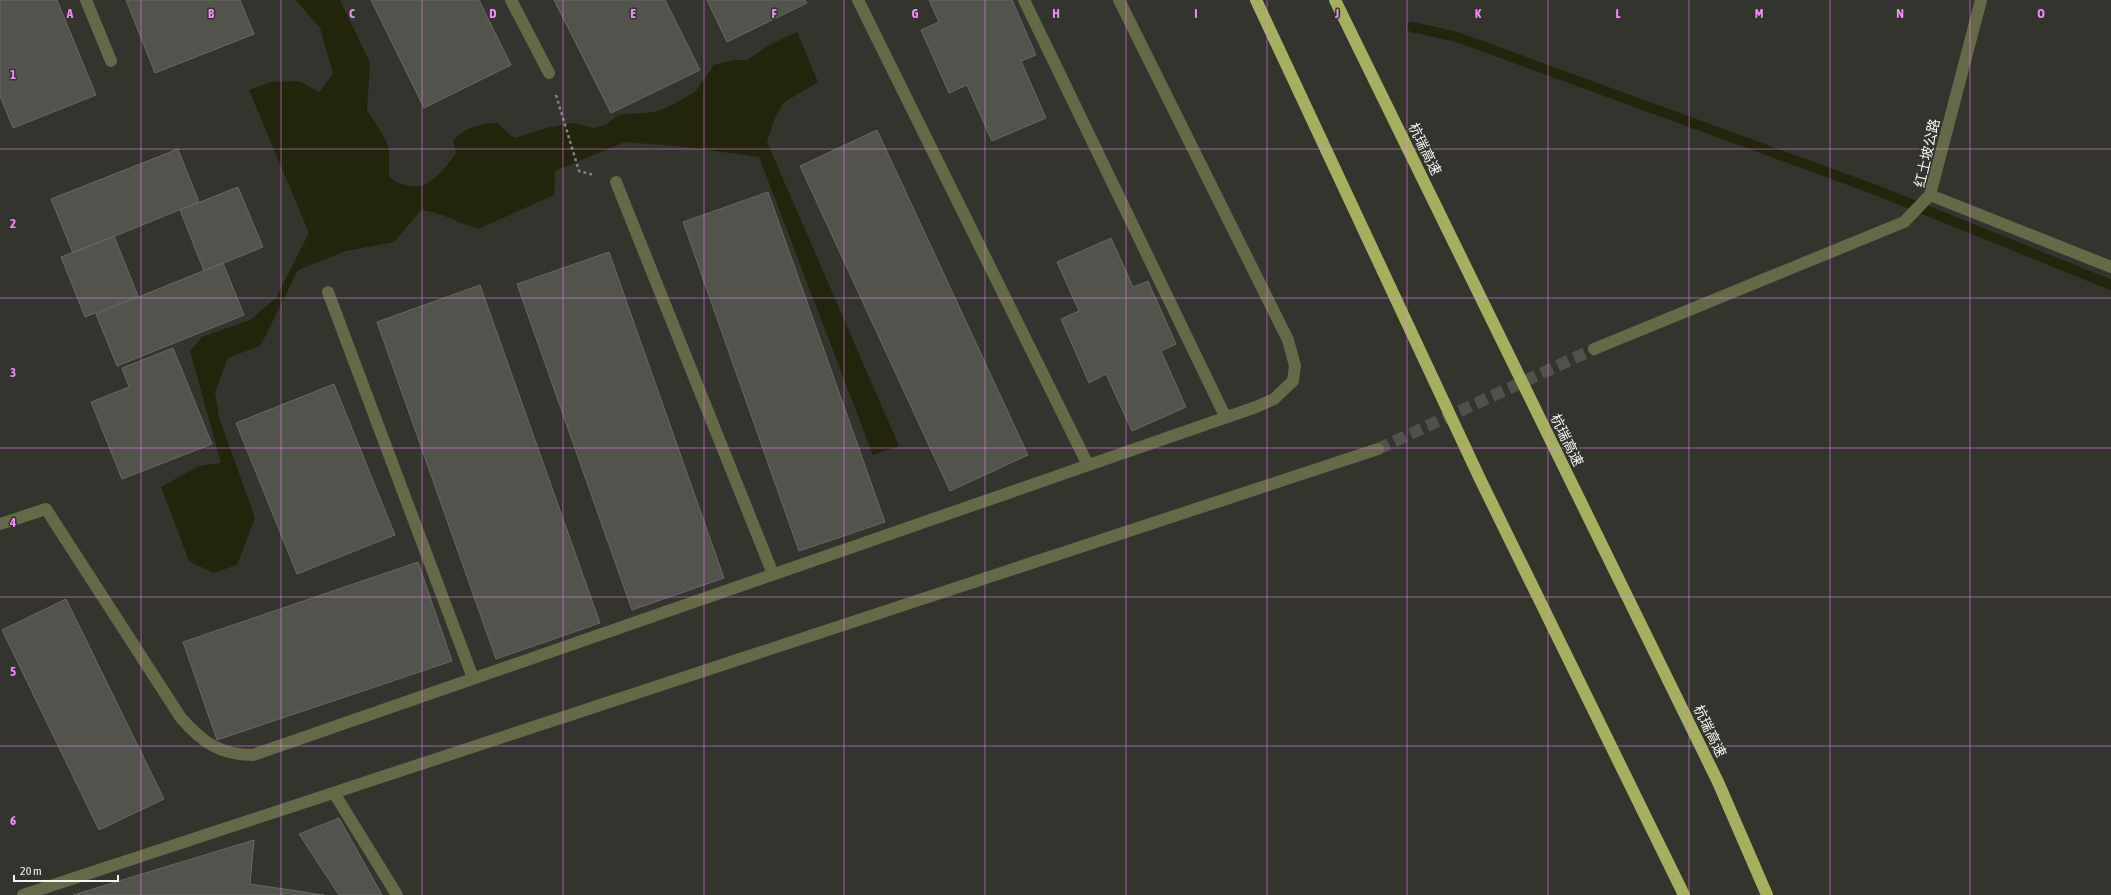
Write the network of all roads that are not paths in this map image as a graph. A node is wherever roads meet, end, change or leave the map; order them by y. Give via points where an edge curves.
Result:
1 (86, 0) edge
2 (511, 0) edge
3 (858, 0) edge
4 (1024, 0) edge
5 (1119, 0) edge
6 (1256, 0) edge
7 (1335, 0) edge
8 (1981, 0) edge
9 (111, 62) dead end
10 (549, 73) dead end
11 (616, 182) dead end
12 (1930, 195) junction
13 (2111, 267) edge
14 (328, 292) dead end
15 (1594, 349) tunnel mouth
16 (1225, 416) junction
17 (1378, 449) tunnel mouth
18 (1088, 465) junction
19 (0, 524) edge
20 (773, 574) junction
21 (473, 678) junction
22 (334, 793) junction
23 (23, 895) edge
24 (397, 895) edge
25 (1684, 895) edge
26 (1767, 895) edge

1 - 9 street
2 - 10 street
3 - 18 street
4 - 16 street
5 - 16 street via 1288,340 1295,366 1293,381 1274,399
6 - 25 highway via 1480,479
7 - 26 highway, 杭瑞高速 via 1718,782
8 - 12 street, 红土坡公路
11 - 20 street
12 - 13 street, 红土坡公路
12 - 15 street via 1904,222
14 - 21 street
16 - 18 street
17 - 22 street
18 - 20 street
19 - 21 street via 46,509 181,718 193,732 220,750 236,755 253,754
20 - 21 street
22 - 23 street
22 - 24 street

